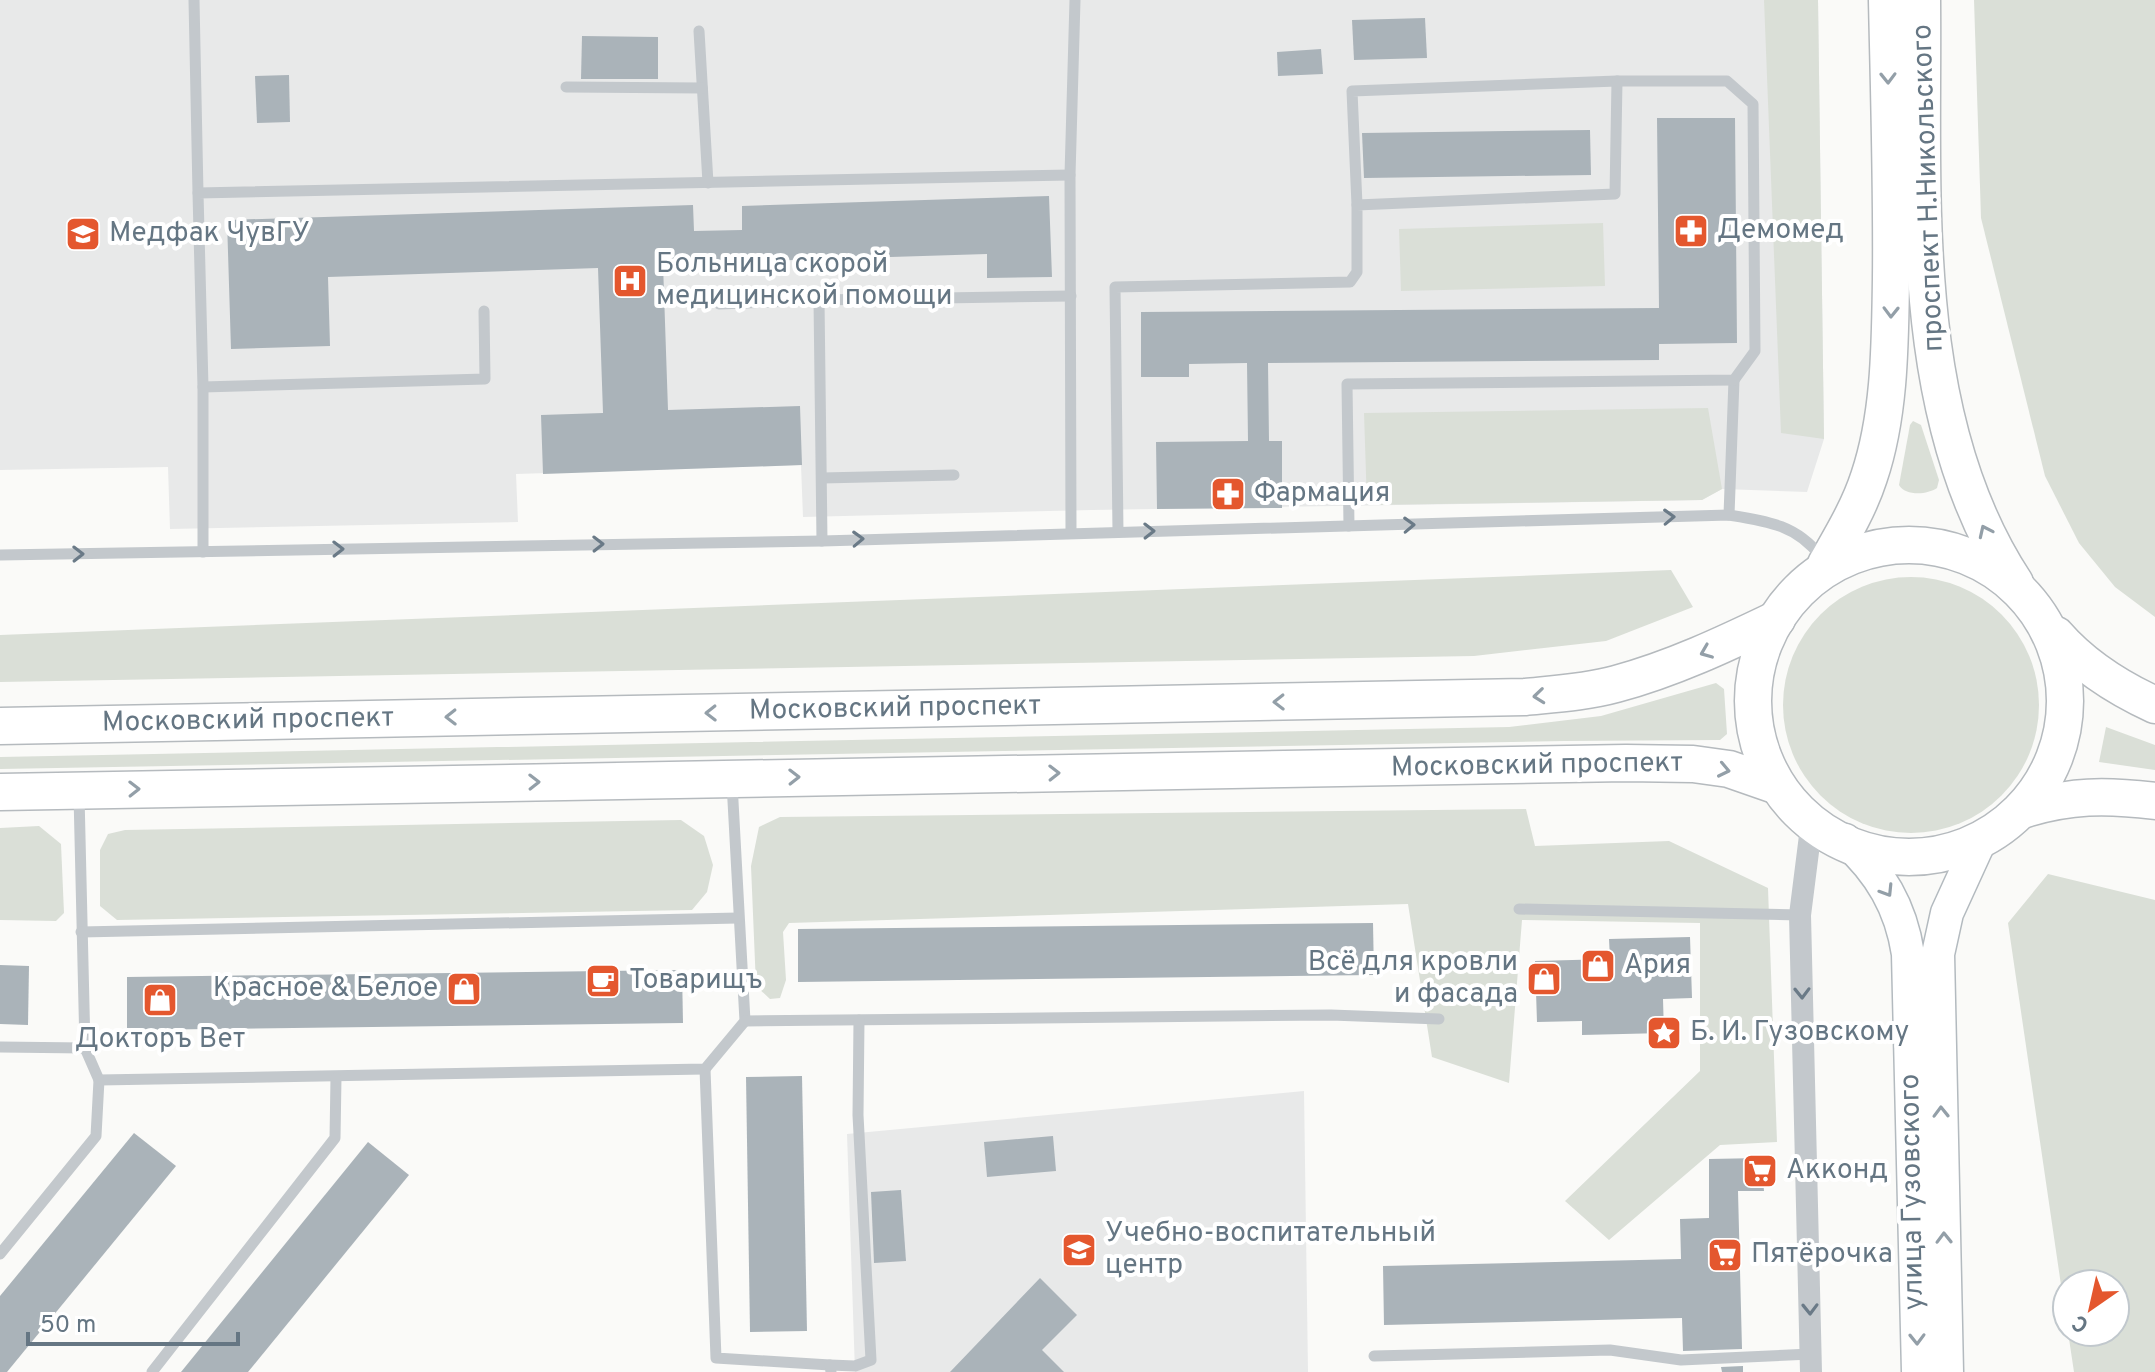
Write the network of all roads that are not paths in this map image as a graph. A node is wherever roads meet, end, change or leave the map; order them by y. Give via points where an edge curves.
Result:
1 (194, 0) edge
2 (1075, 0) edge
3 (1887, 0) edge
4 (1922, 0) edge
5 (699, 31) dead end
6 (1617, 81) junction
7 (566, 87) dead end
8 (702, 88) junction
9 (1070, 175) junction
10 (708, 183) junction
11 (198, 193) junction
12 (1357, 205) junction
13 (1071, 296) junction
14 (819, 300) junction
15 (719, 304) dead end
16 (484, 311) dead end
17 (1734, 380) junction
18 (203, 387) junction
19 (954, 475) dead end
20 (822, 478) junction
21 (1729, 515) junction
22 (1349, 526) junction
23 (1118, 532) junction
24 (1071, 533) junction
25 (822, 541) junction
26 (203, 552) junction
27 (0, 555) edge
28 (1826, 564) junction
29 (2035, 610) junction
30 (1777, 619) junction
31 (2155, 705) edge
32 (0, 726) edge
33 (732, 778) junction
34 (1775, 785) junction
35 (79, 790) junction
36 (0, 792) edge
37 (2155, 801) edge
38 (2022, 810) junction
39 (1812, 820) junction
40 (1845, 840) junction
41 (1979, 843) junction
42 (1519, 909) dead end
43 (1800, 915) junction
44 (738, 918) junction
45 (81, 932) junction
46 (1439, 1019) dead end
47 (859, 1020) junction
48 (745, 1021) junction
49 (0, 1047) edge
50 (85, 1048) junction
51 (705, 1069) junction
52 (336, 1078) junction
53 (99, 1080) junction
54 (0, 1254) edge
55 (1374, 1356) dead end
56 (1811, 1363) edge
57 (830, 1368) edge
58 (152, 1372) edge
59 (1918, 1372) edge
60 (1947, 1372) edge

1 - 11 lane
2 - 9 lane
3 -> 28 main road, проспект Н.Никольского via 1890,341 1869,477
29 -> 4 main road, проспект Н.Никольского via 1994,551 1973,506 1939,390 1925,225
5 - 8 lane
6 - 12 lane via 1615,194
6 - 12 lane via 1352,91
6 - 17 lane via 1727,81 1753,104 1755,351
7 - 8 lane
8 - 10 lane
9 - 10 lane
9 - 13 lane
10 - 11 lane
11 - 18 lane
12 - 23 lane via 1357,272 1350,282 1115,287
13 - 14 lane
13 - 24 lane
14 - 15 lane
14 - 20 lane
16 - 18 lane via 485,379
17 - 21 lane
17 - 22 lane via 1347,384
18 - 26 lane
19 - 20 lane
20 - 25 lane
22 -> 21 lane
21 - 28 lane via 1795,531
23 -> 22 lane
23 - 24 lane
25 -> 24 lane
26 -> 25 lane
27 -> 26 lane
28 - 29 main road via 1880,543 1934,546 1985,569
28 - 30 main road
29 - 31 main road via 2091,668
29 - 38 main road via 2058,649 2069,707 2056,758
30 -> 32 main road, Московский проспект via 1616,684 1525,697
30 - 34 main road via 1756,666 1752,692 1761,756
33 -> 34 main road, Московский проспект via 1626,763 1729,769
35 -> 33 main road, Московский проспект
33 - 44 lane
34 - 39 main road
35 - 36 main road, Московский проспект
35 - 45 lane
37 - 38 main road via 2086,796
38 - 41 main road
39 - 40 main road
39 - 43 street
40 - 41 main road via 1902,858 1942,855
40 -> 59 main road, улица Гузовского via 1891,895 1908,954
60 -> 41 main road, улица Гузовского via 1938,954 1947,913
42 - 43 lane
43 -> 56 street
44 - 45 lane
44 - 48 lane
45 - 50 lane
46 - 47 lane via 1331,1015
47 - 48 lane
47 - 57 lane via 858,1115 871,1360
48 - 51 lane
49 - 50 lane
50 - 53 lane
51 - 52 lane
51 - 57 lane via 716,1358
52 - 53 lane
52 - 58 lane via 335,1138
53 - 54 lane via 96,1136
55 - 56 lane via 1610,1350 1681,1360

